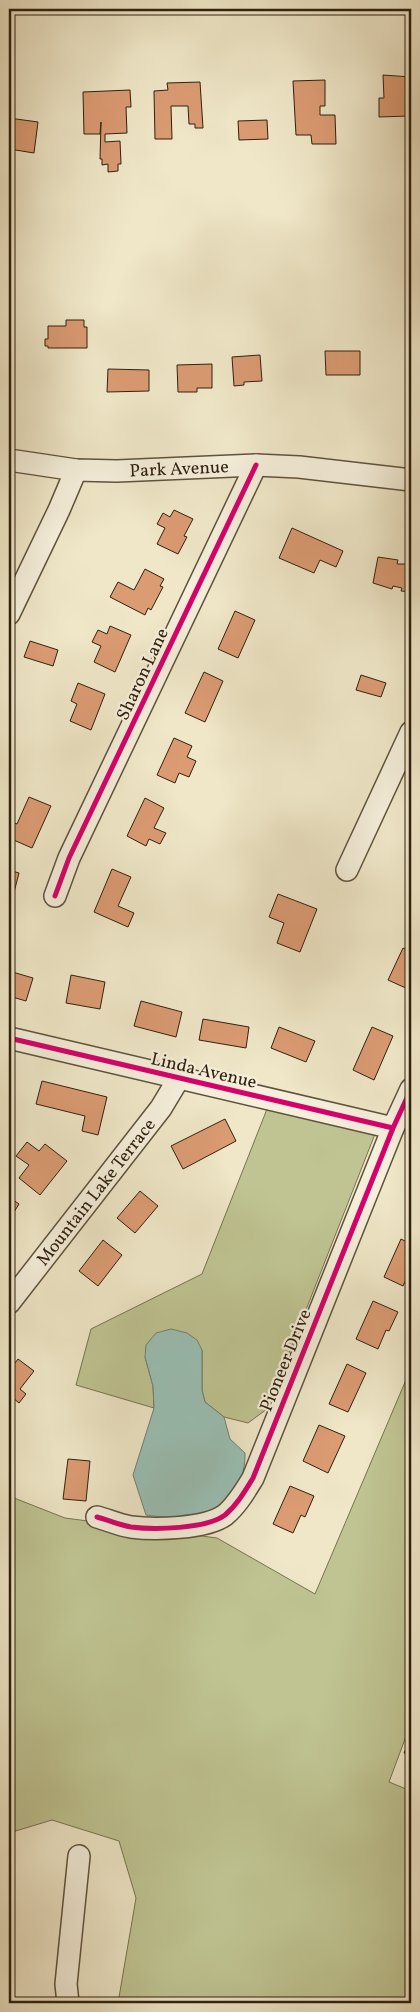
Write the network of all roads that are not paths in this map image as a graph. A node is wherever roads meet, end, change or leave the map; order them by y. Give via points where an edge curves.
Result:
1 (9, 460) edge
2 (256, 465) junction
3 (76, 470) junction
4 (411, 480) edge
5 (9, 614) edge
6 (411, 732) edge
7 (347, 870) dead end
8 (55, 896) dead end
9 (9, 1038) edge
10 (179, 1078) junction
11 (411, 1089) edge
12 (393, 1128) junction
13 (9, 1303) edge
14 (97, 1517) dead end
15 (79, 1856) dead end
16 (68, 2003) edge

1 - 3 street, Park Avenue
2 - 3 street, Park Avenue via 160,471
2 - 4 street, Park Avenue
2 - 8 street, Sharon Lane via 69,858
3 - 5 street
6 - 7 street
9 - 10 street, Linda Avenue
10 - 12 street, Linda Avenue
10 - 13 street, Mountain Lake Terrace via 161,1108
11 - 12 street, Pioneer Drive
12 - 14 street, Pioneer Drive via 253,1478 240,1499 224,1515 198,1525 131,1527
15 - 16 street via 66,1984

